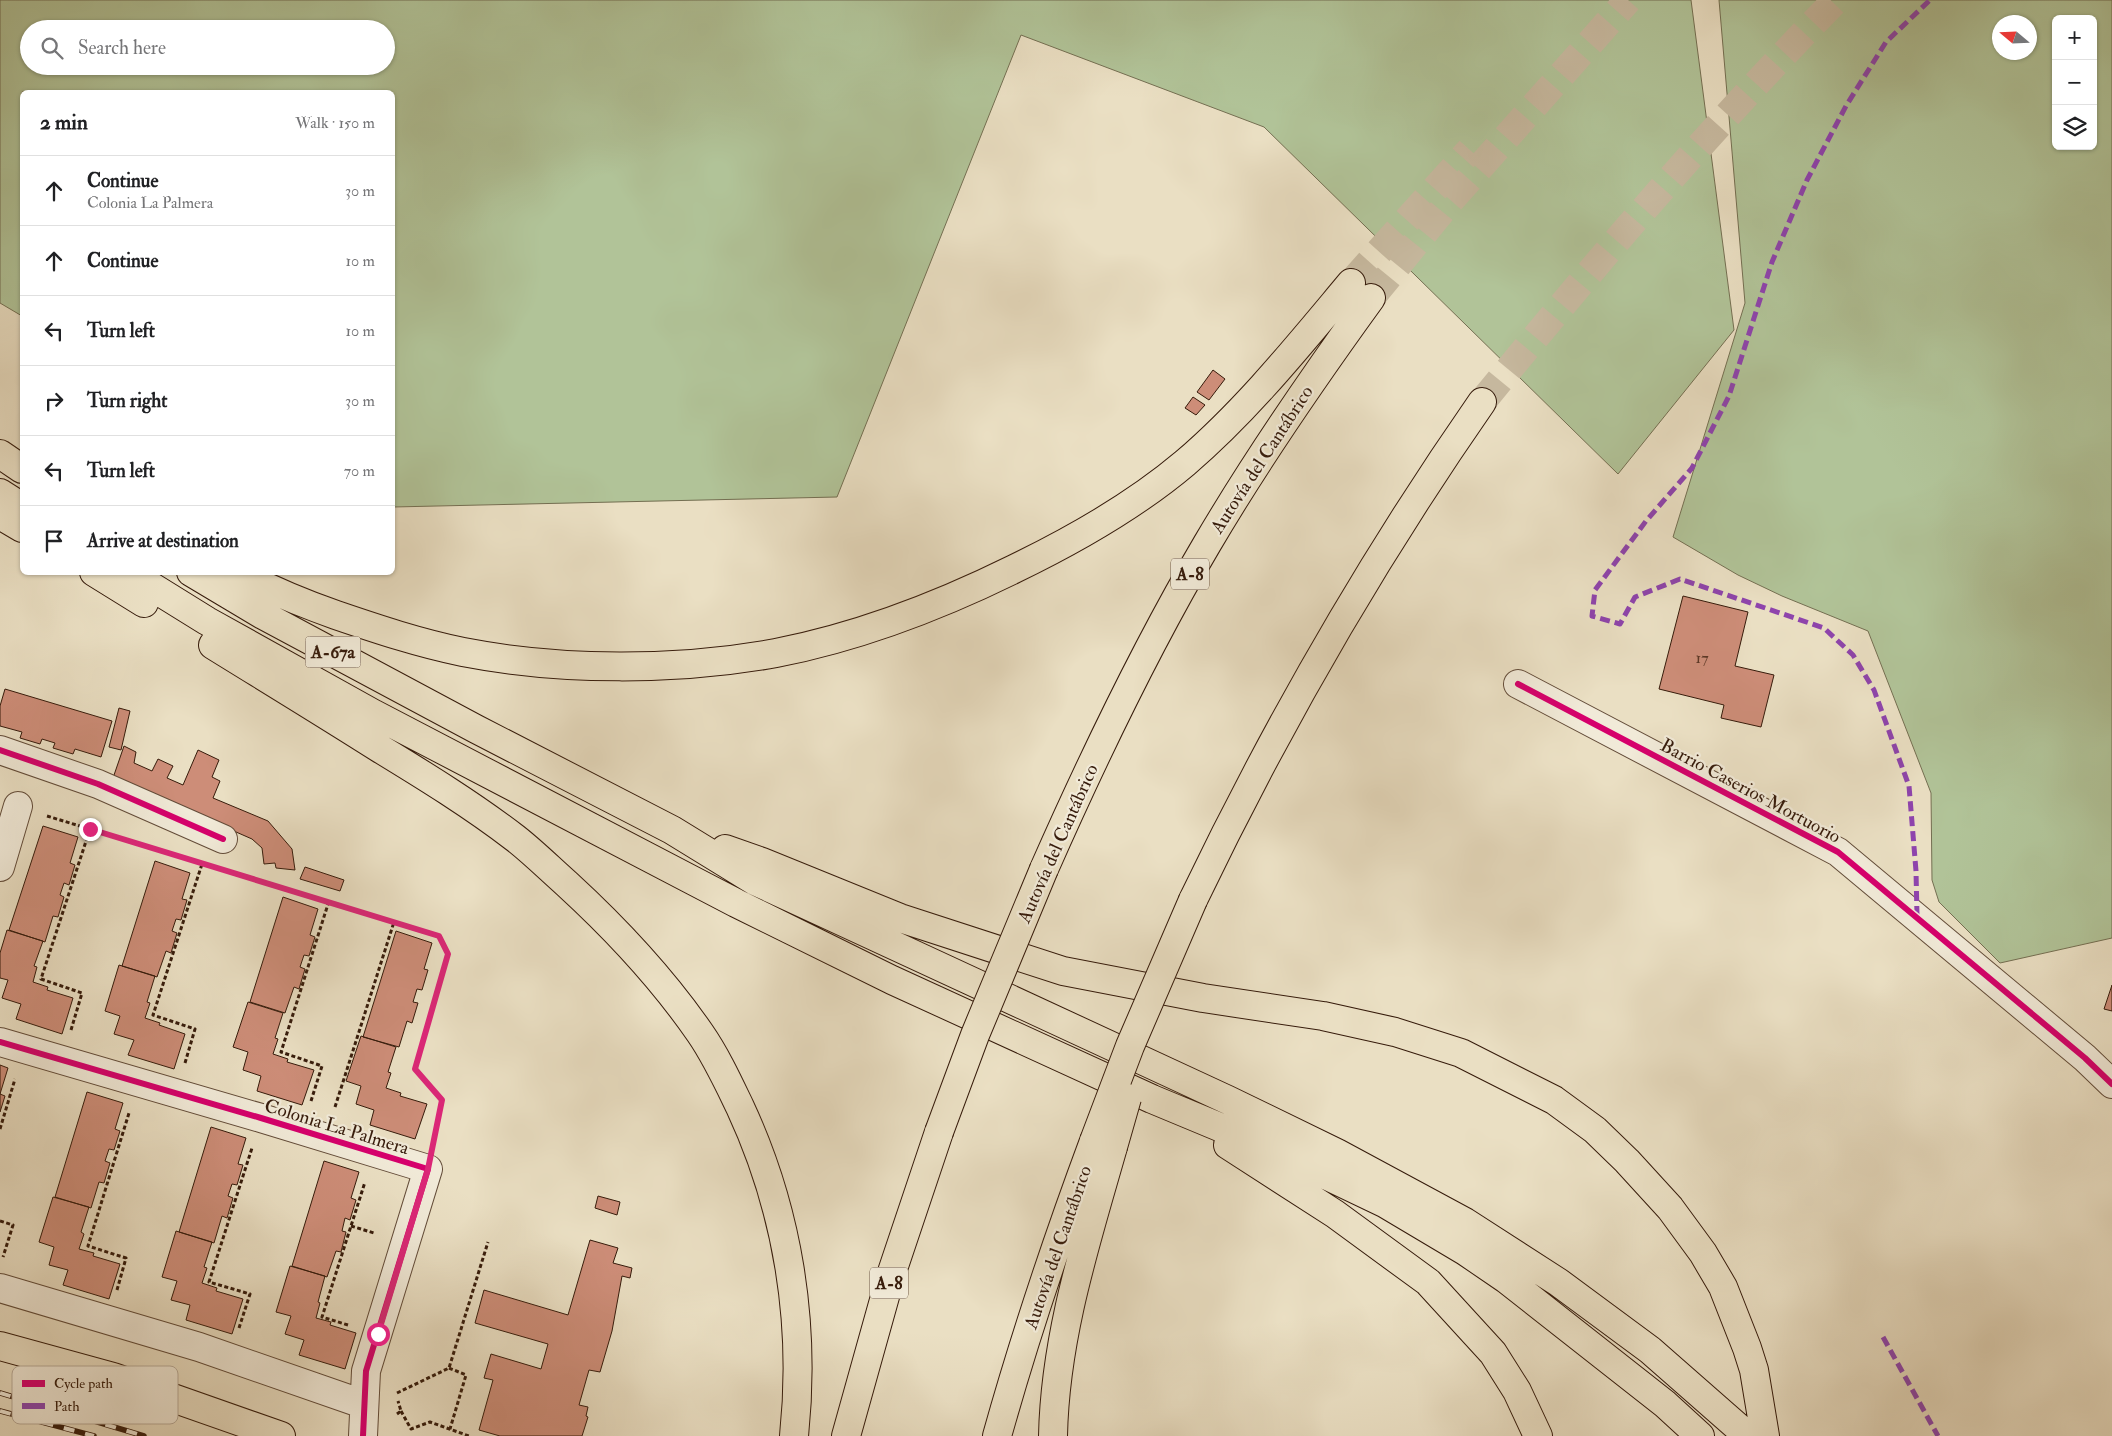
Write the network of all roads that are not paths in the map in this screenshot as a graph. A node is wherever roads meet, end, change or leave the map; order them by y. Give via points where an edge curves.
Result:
1 (1482, 402) tunnel mouth
2 (0, 434) edge
3 (20, 448) edge
4 (0, 454) edge
5 (20, 468) edge
6 (0, 493) edge
7 (20, 506) edge
8 (0, 515) edge
9 (20, 527) edge
10 (99, 575) edge
11 (133, 575) edge
12 (196, 575) edge
13 (244, 575) edge
14 (1518, 684) dead end
15 (0, 750) edge
16 (18, 806) road end
17 (672, 830) junction
18 (223, 839) dead end
19 (0, 867) edge
20 (12, 1046) edge
21 (2112, 1084) edge
22 (1152, 1099) junction
23 (1104, 1144) junction
24 (0, 1288) edge
25 (0, 1346) edge
26 (73, 1366) edge
27 (178, 1400) edge
28 (363, 1404) junction
29 (281, 1436) edge
30 (363, 1436) edge
31 (794, 1436) edge
32 (846, 1436) edge
33 (998, 1436) edge
34 (1053, 1436) edge
35 (1538, 1436) edge
36 (1700, 1436) edge
37 (1748, 1436) edge
38 (1765, 1436) edge

1 - 23 highway, Autovía del Cantábrico, bridge via 1423,489 1330,639 1255,775 1193,900 1130,1046
2 - 3 highway
4 - 5 highway
6 - 7 highway
8 - 9 highway
10 - 31 highway via 481,812 518,840 594,908 679,1004 702,1035 728,1081 753,1136 782,1226 797,1326 799,1372
11 - 22 highway, A-67a via 207,621 374,714 762,916 892,980
12 - 17 highway, A-67a via 263,615
13 - 32 highway, Autovía del Cantábrico / A-8, bridge via 310,605 386,633 463,652 531,661 620,667 697,663 776,652 843,636 912,614 996,578 1069,542 1129,505 1183,465 1228,424 1361,291 1294,406 1207,544 1123,698 1044,869 975,1035 939,1132 892,1275
14 - 21 street, Barrio Caserios Mortuorio via 1838,852
15 - 18 street via 98,784
16 - 19 street
17 - 37 highway via 755,881 1236,1104 1337,1153 1465,1222 1558,1282 1650,1350
17 - 38 highway via 762,862 900,918 1063,971 1203,998 1323,1016 1395,1032 1461,1053 1554,1100 1595,1130 1670,1208 1706,1259 1723,1287 1754,1370
20 - 28 street, Colonia La Palmera via 428,1169 366,1371
22 - 35 highway via 1335,1214 1428,1282 1493,1353 1517,1390
22 - 36 highway via 1265,1146 1386,1204 1465,1251 1548,1310
23 - 33 highway, Autovía del Cantábrico via 1041,1289
23 - 34 highway via 1065,1322 1058,1364
24 - 28 street via 230,1357
25 - 26 highway
27 - 29 highway
28 - 30 street, Colonia La Palmera

